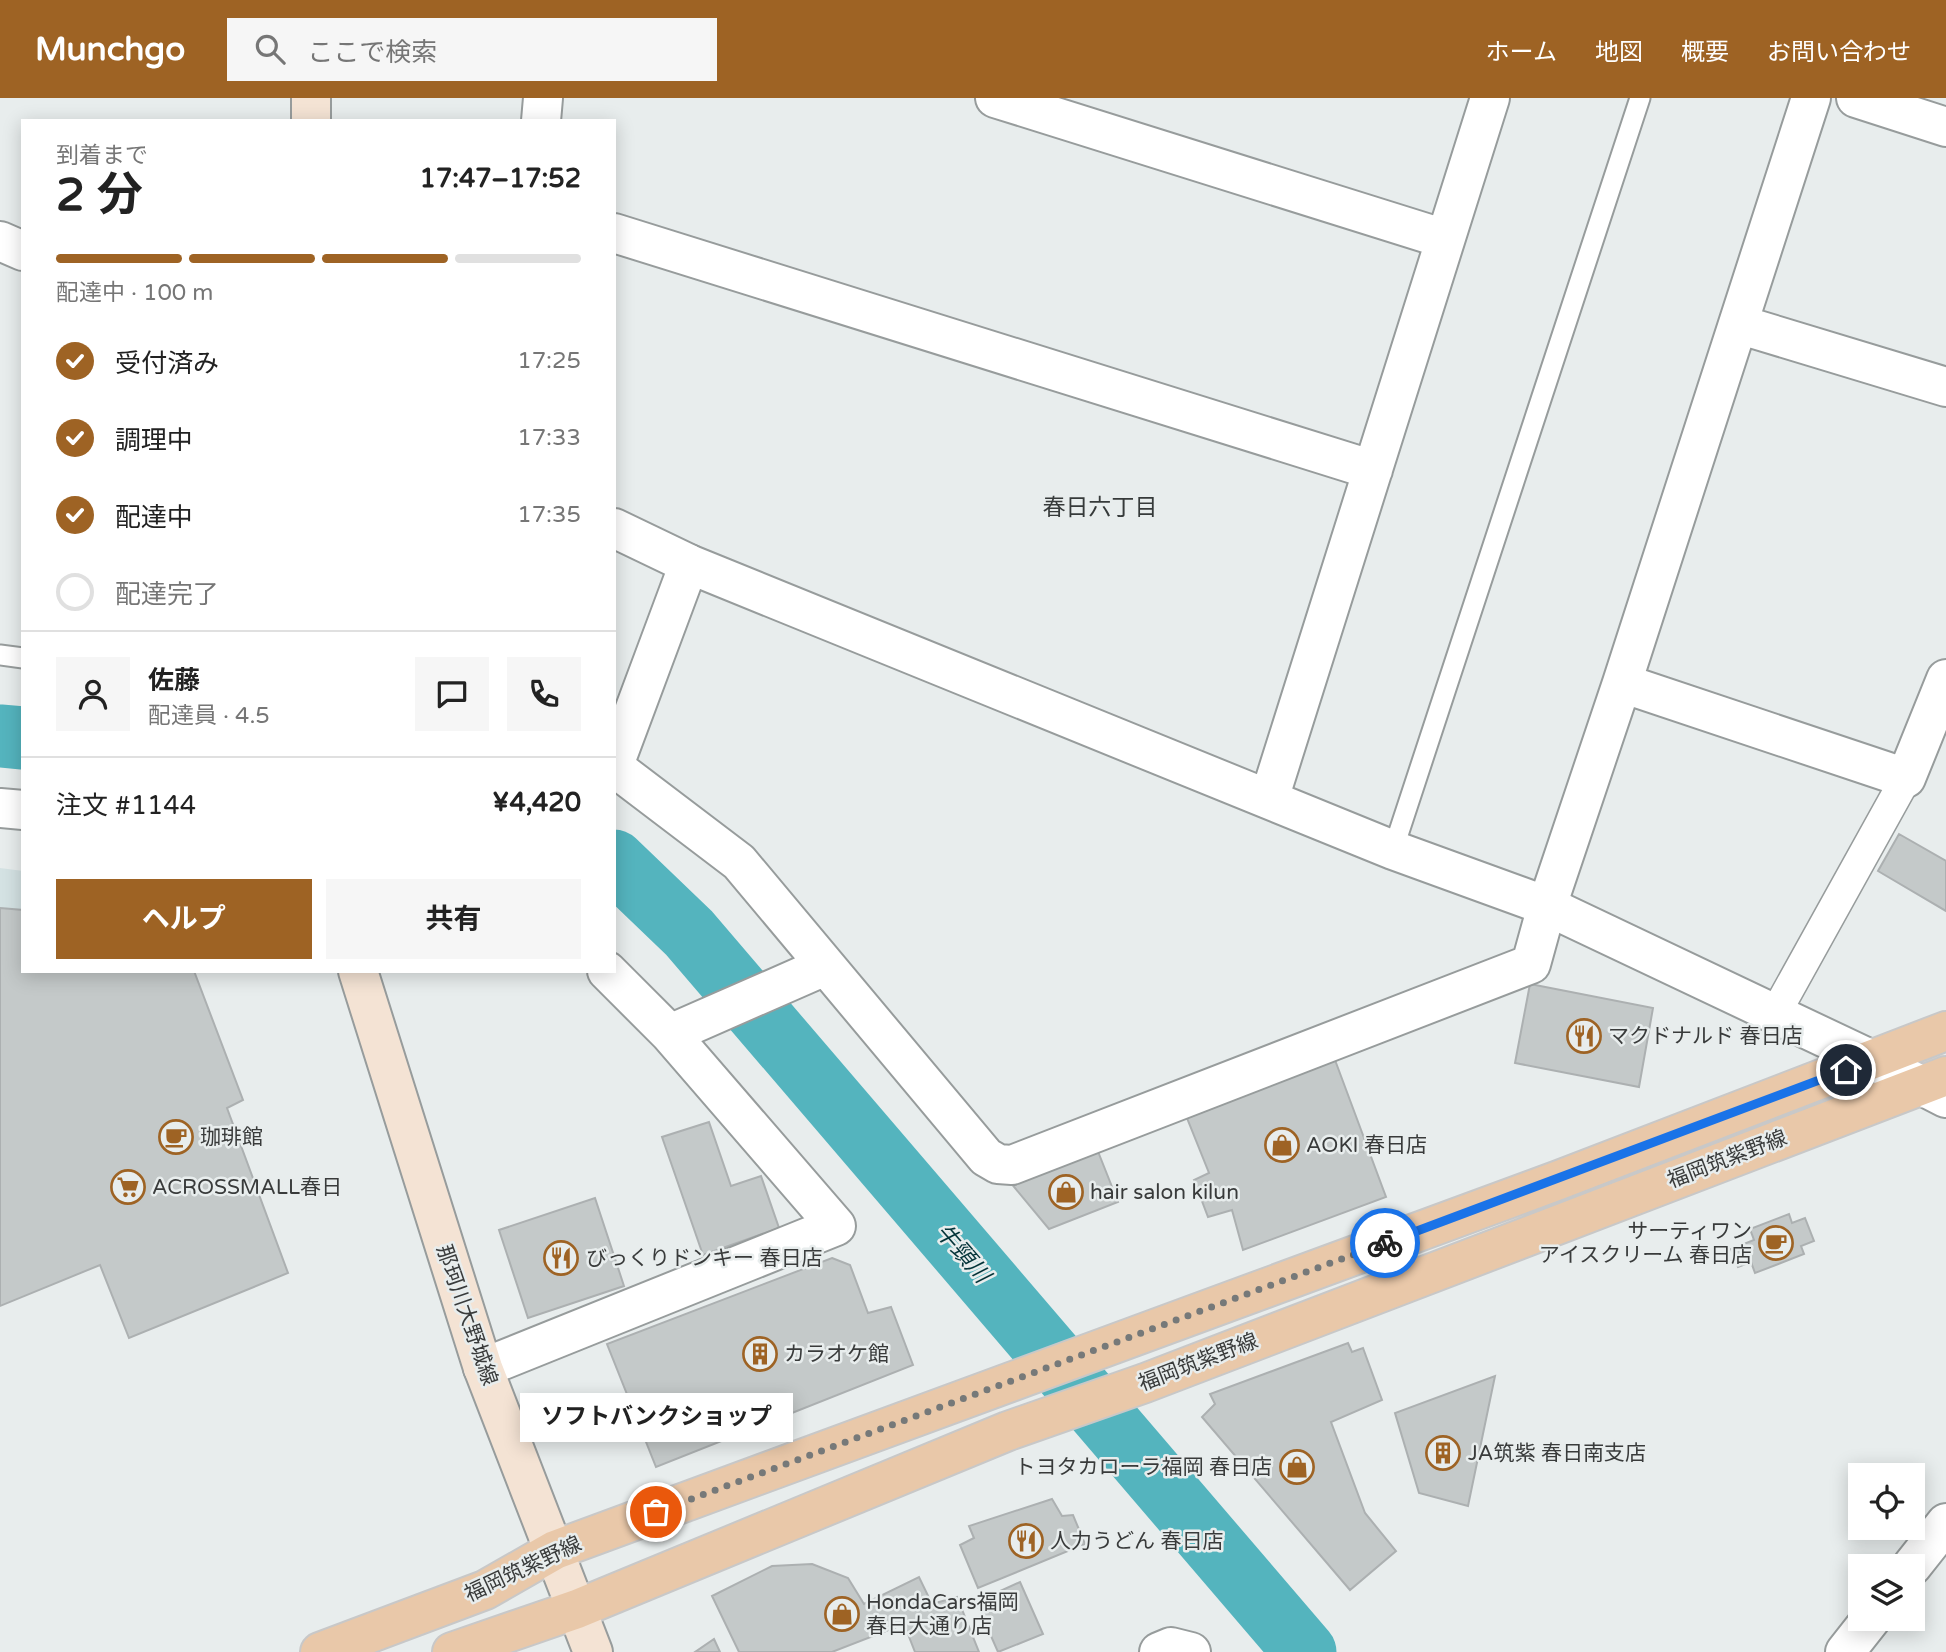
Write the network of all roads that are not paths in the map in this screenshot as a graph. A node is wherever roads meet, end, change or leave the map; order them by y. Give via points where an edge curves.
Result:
1 (311, 98) edge
2 (542, 98) edge
3 (995, 98) edge
4 (1490, 98) edge
5 (1640, 98) edge
6 (1811, 98) edge
7 (1856, 98) edge
8 (311, 119) edge
9 (541, 119) edge
10 (1946, 127) edge
11 (616, 234) edge
12 (1446, 239) junction
13 (0, 241) edge
14 (21, 250) edge
15 (1738, 324) junction
16 (1946, 387) edge
17 (1373, 470) junction
18 (616, 529) edge
19 (689, 564) junction
20 (0, 655) edge
21 (21, 658) edge
22 (1946, 678) edge
23 (1622, 683) junction
24 (616, 761) edge
25 (616, 768) edge
26 (1906, 778) junction
27 (1269, 799) junction
28 (0, 808) edge
29 (21, 810) edge
30 (1394, 850) junction
31 (1547, 906) junction
32 (814, 972) junction
33 (359, 973) edge
34 (609, 973) edge
35 (1775, 1014) junction
36 (678, 1030) junction
37 (1946, 1031) edge
38 (1872, 1060) junction
39 (1939, 1086) edge
40 (483, 1368) junction
41 (1946, 1523) edge
42 (555, 1550) junction
43 (1921, 1554) edge
44 (577, 1609) junction
45 (1862, 1631) edge
46 (320, 1652) edge
47 (452, 1652) edge
48 (593, 1652) edge
49 (1159, 1652) edge
50 (1191, 1652) edge
51 (1845, 1652) edge

1 - 8 main road
2 - 9 street
3 - 12 street
4 - 12 street
5 - 30 lane
6 - 15 street
7 - 10 street
11 - 17 street
12 - 17 street
13 - 14 street
15 - 16 street
15 - 23 street
17 - 27 street
18 - 19 street
19 - 24 street
19 - 27 street
20 - 21 lane
22 - 26 street
23 - 26 street
23 - 31 street
25 - 32 street via 739,862
26 - 35 street
27 - 30 street
28 - 29 street
30 - 31 street
31 - 32 street via 1531,964 1012,1166 986,1157
31 - 35 street
32 - 36 street
33 - 40 main road, 那珂川大野城線
34 - 36 street
35 - 38 street
36 - 40 street via 836,1226
37 - 38 main road, 福岡筑紫野線
38 - 39 street
38 - 42 main road, 福岡筑紫野線
39 - 44 main road, 福岡筑紫野線 via 1495,1246 1145,1383 1008,1431
40 - 42 main road, 那珂川大野城線
41 - 43 street
42 - 44 main road, 那珂川大野城線
42 - 46 main road, 福岡筑紫野線 via 485,1590
44 - 47 main road, 福岡筑紫野線
44 - 48 main road, 那珂川大野城線
45 - 51 street
49 - 50 street via 1171,1647

